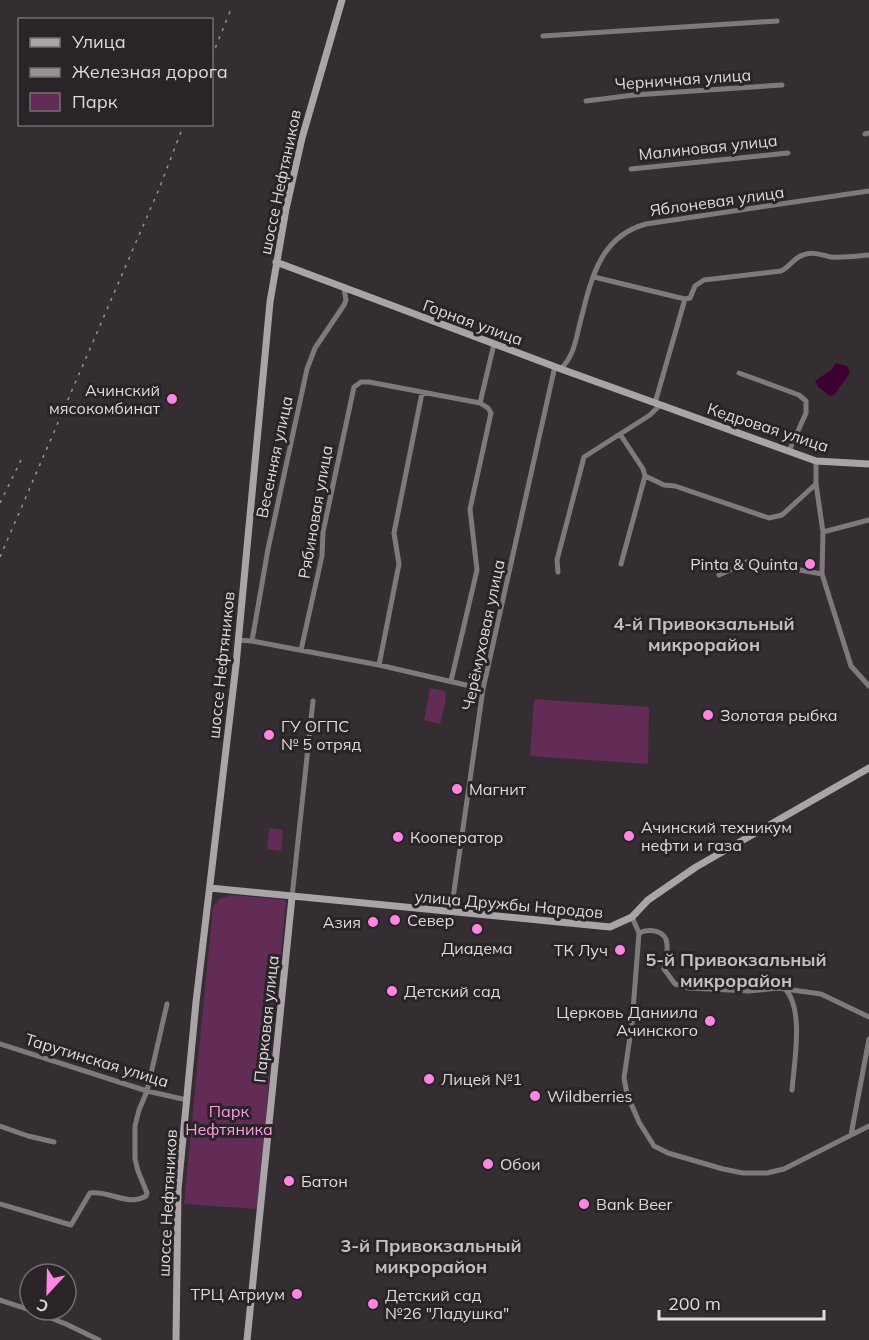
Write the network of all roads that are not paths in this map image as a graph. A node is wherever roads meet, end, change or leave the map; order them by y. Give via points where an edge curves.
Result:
1 (342, 0) edge
2 (777, 21) dead end
3 (543, 36) dead end
4 (782, 85) dead end
5 (586, 101) dead end
6 (788, 153) dead end
7 (631, 169) dead end
8 (869, 191) edge
9 (869, 255) edge
10 (276, 262) junction
11 (594, 277) junction
12 (344, 288) junction
13 (685, 299) junction
14 (494, 344) junction
15 (558, 368) junction
16 (739, 373) dead end
17 (422, 393) junction
18 (480, 403) junction
19 (658, 404) junction
20 (620, 434) junction
21 (789, 451) junction
22 (816, 461) junction
23 (869, 464) edge
24 (645, 476) junction
25 (816, 484) junction
26 (869, 520) edge
27 (823, 532) junction
28 (621, 564) dead end
29 (558, 572) dead end
30 (822, 574) junction
31 (719, 575) dead end
32 (238, 640) junction
33 (252, 641) junction
34 (301, 650) junction
35 (379, 665) junction
36 (451, 681) junction
37 (869, 686) edge
38 (483, 689) junction
39 (313, 701) dead end
40 (869, 768) edge
41 (210, 888) junction
42 (292, 897) junction
43 (452, 912) junction
44 (632, 917) junction
45 (639, 933) junction
46 (786, 990) junction
47 (167, 1004) dead end
48 (869, 1017) edge
49 (869, 1039) edge
50 (0, 1044) edge
51 (792, 1090) dead end
52 (147, 1091) junction
53 (187, 1100) junction
54 (0, 1126) edge
55 (869, 1126) edge
56 (851, 1136) junction
57 (54, 1142) dead end
58 (0, 1204) edge
59 (0, 1300) edge
60 (18, 1306) edge
61 (61, 1322) edge
62 (99, 1340) edge
63 (176, 1340) edge
64 (247, 1340) edge

1 - 10 street, шоссе Нефтяников via 302,138
2 - 3 street
4 - 5 street, Черничная улица
6 - 7 street, Малиновая улица
8 - 11 street, Яблоневая улица via 637,226 610,245
9 - 13 street via 805,254 781,271 704,280
10 - 12 street, Горная улица
10 - 32 street, шоссе Нефтяников
11 - 13 street
11 - 15 street, Черёмуховая улица via 573,354
12 - 14 street, Горная улица
12 - 33 street, Весенняя улица via 344,305 315,348 307,369
13 - 19 street
14 - 15 street, Горная улица
14 - 18 street
15 - 19 street, Горная улица
15 - 38 street, Черёмуховая улица
16 - 21 street via 806,401 806,413
17 - 18 street
17 - 34 street, Рябиновая улица via 361,382 353,391
17 - 35 street via 394,533 399,564
18 - 36 street via 488,408 490,417 470,509 477,570
19 - 20 street via 650,415
19 - 21 street, Кедровая улица
20 - 24 street
20 - 29 street via 586,454 582,461 557,560
21 - 22 street, Кедровая улица
22 - 23 street, Кедровая улица
22 - 25 street
24 - 25 street via 770,518 779,517
24 - 28 street
25 - 27 street
26 - 27 street
27 - 30 street
30 - 31 street via 749,561
30 - 37 street via 851,666
32 - 33 street
32 - 41 street, шоссе Нефтяников
33 - 34 street
34 - 35 street
35 - 36 street
36 - 38 street
38 - 43 street, Черёмуховая улица
39 - 42 street, Парковая улица
40 - 44 street, улица Дружбы Народов via 696,867 648,900
41 - 42 street, улица Дружбы Народов
41 - 53 street, шоссе Нефтяников
42 - 43 street, улица Дружбы Народов
42 - 64 street, Парковая улица
43 - 44 street, улица Дружбы Народов via 604,928
44 - 45 street
45 - 46 street via 649,930 663,936 667,944 664,969 675,984 697,989
45 - 56 street via 624,1078 639,1122 654,1146 723,1169 766,1173 784,1169
46 - 48 street via 826,995
46 - 51 street via 792,998 798,1034
47 - 52 street
49 - 56 street
50 - 52 street, Тарутинская улица
52 - 53 street, Тарутинская улица
52 - 58 street via 135,1126 134,1148 146,1196 129,1200 90,1193 71,1225
53 - 63 street, шоссе Нефтяников via 177,1212
54 - 57 street
55 - 56 street
59 - 60 street
61 - 62 street

